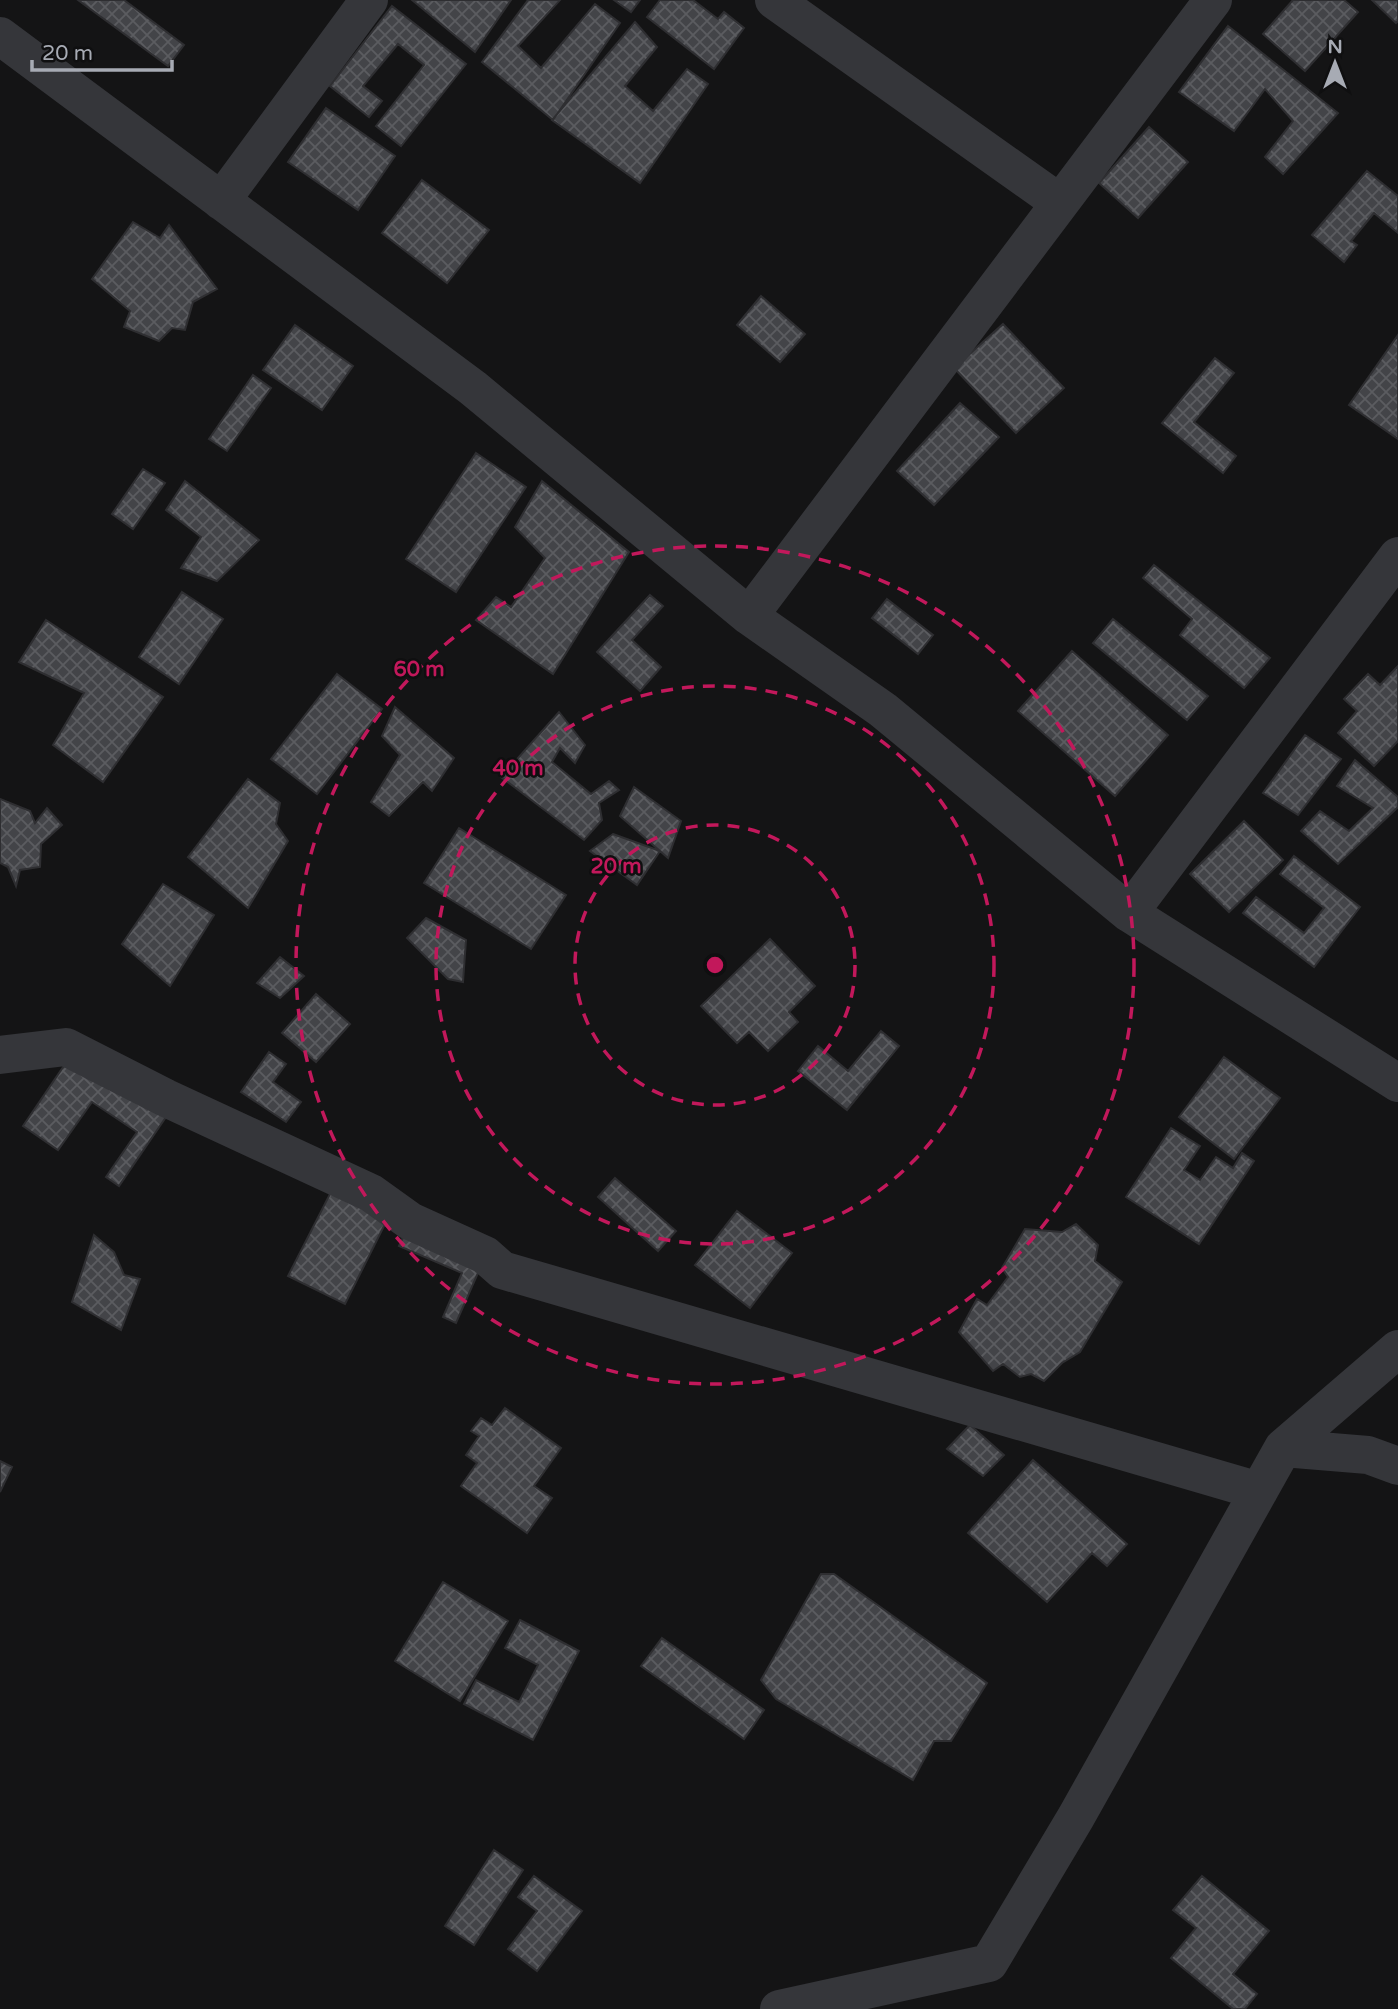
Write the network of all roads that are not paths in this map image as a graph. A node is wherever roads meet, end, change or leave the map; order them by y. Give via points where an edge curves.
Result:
1 (369, 0) edge
2 (774, 0) edge
3 (1213, 0) edge
4 (0, 37) edge
5 (221, 201) junction
6 (1060, 203) junction
7 (1398, 556) edge
8 (749, 616) junction
9 (1129, 913) junction
10 (0, 1055) edge
11 (1398, 1083) edge
12 (1398, 1349) edge
13 (1283, 1448) junction
14 (1398, 1466) edge
15 (1259, 1491) junction
16 (779, 2009) edge

1 - 5 street
2 - 6 street
3 - 6 street
4 - 5 street
5 - 8 street via 473,388
6 - 8 street
7 - 9 street
8 - 9 street via 883,710
9 - 11 street
10 - 15 street via 66,1047 371,1193 410,1221 485,1255 502,1270
12 - 13 street
13 - 14 street via 1368,1455
13 - 15 street
15 - 16 street via 989,1963

